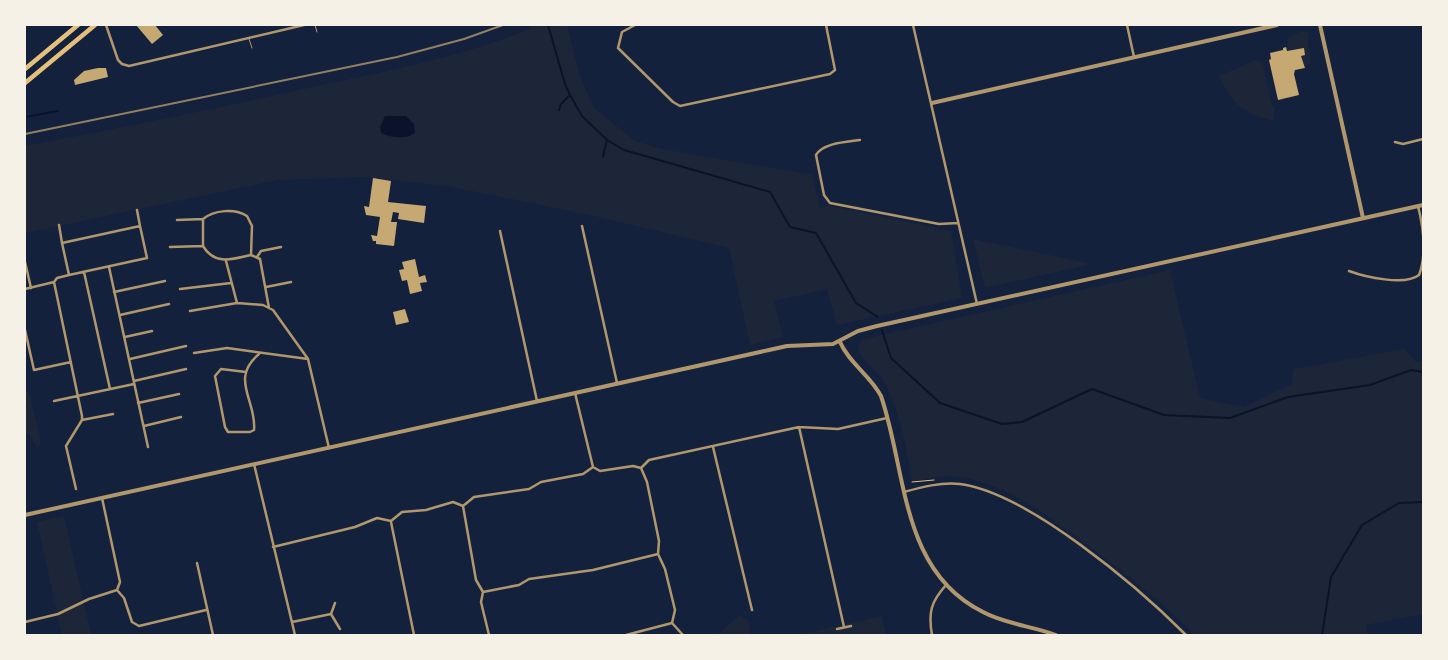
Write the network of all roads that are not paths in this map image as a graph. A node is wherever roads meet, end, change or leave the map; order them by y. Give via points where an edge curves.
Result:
1 (78, 25) edge
2 (95, 25) edge
3 (106, 25) edge
4 (304, 25) edge
5 (315, 25) edge
6 (635, 25) edge
7 (826, 25) edge
8 (913, 25) edge
9 (1127, 25) edge
10 (1277, 25) edge
11 (1320, 25) edge
12 (317, 32) dead end
13 (249, 39) junction
14 (252, 48) dead end
15 (1134, 57) junction
16 (25, 69) edge
17 (25, 83) edge
18 (932, 102) junction
19 (860, 140) dead end
20 (1423, 140) edge
21 (1395, 142) dead end
22 (1423, 205) edge
23 (1418, 206) junction
24 (137, 210) dead end
25 (1364, 218) junction
26 (203, 219) junction
27 (177, 220) dead end
28 (958, 223) junction
29 (59, 225) dead end
30 (140, 226) junction
31 (582, 226) dead end
32 (500, 231) dead end
33 (62, 243) junction
34 (170, 246) dead end
35 (204, 246) junction
36 (282, 248) dead end
37 (251, 254) junction
38 (257, 256) junction
39 (226, 261) junction
40 (25, 262) edge
41 (109, 266) junction
42 (1350, 271) dead end
43 (84, 272) junction
44 (70, 275) junction
45 (165, 281) dead end
46 (54, 282) junction
47 (292, 282) dead end
48 (230, 283) junction
49 (266, 287) junction
50 (30, 288) junction
51 (25, 289) edge
52 (180, 290) dead end
53 (114, 292) junction
54 (237, 303) junction
55 (169, 304) dead end
56 (977, 304) junction
57 (270, 308) junction
58 (190, 312) dead end
59 (120, 314) junction
60 (25, 330) edge
61 (152, 332) dead end
62 (125, 337) junction
63 (840, 342) junction
64 (186, 346) dead end
65 (194, 353) dead end
66 (259, 354) junction
67 (130, 359) junction
68 (308, 359) junction
69 (71, 362) junction
70 (186, 369) dead end
71 (246, 372) junction
72 (134, 382) junction
73 (617, 384) junction
74 (110, 388) junction
75 (575, 393) junction
76 (180, 394) dead end
77 (79, 395) junction
78 (54, 401) dead end
79 (537, 402) junction
80 (138, 403) junction
81 (113, 414) dead end
82 (181, 417) dead end
83 (887, 418) junction
84 (82, 420) junction
85 (144, 426) junction
86 (799, 428) junction
87 (148, 447) dead end
88 (713, 447) junction
89 (329, 448) junction
90 (254, 464) junction
91 (593, 467) junction
92 (641, 468) junction
93 (76, 489) dead end
94 (904, 492) junction
95 (102, 498) junction
96 (463, 506) junction
97 (25, 515) edge
98 (391, 521) junction
99 (273, 547) junction
100 (658, 554) junction
101 (197, 563) dead end
102 (946, 585) junction
103 (117, 590) junction
104 (483, 592) junction
105 (335, 602) dead end
106 (206, 610) junction
107 (752, 610) dead end
108 (331, 614) junction
109 (25, 622) edge
110 (292, 622) junction
111 (672, 623) junction
112 (852, 626) dead end
113 (844, 627) junction
114 (340, 629) dead end
115 (837, 629) dead end
116 (212, 635) edge
117 (295, 635) edge
118 (414, 635) edge
119 (489, 635) edge
120 (626, 635) edge
121 (682, 635) edge
122 (932, 635) edge
123 (1056, 635) edge
124 (1186, 635) edge

1 - 16 main road
2 - 17 main road
3 - 13 street via 118,60 129,66
4 - 13 street
5 - 12 lane
6 - 7 street via 622,32 618,48 680,106 830,74 836,70
8 - 18 street
9 - 15 street
10 - 15 street
11 - 25 street
13 - 14 lane
15 - 18 street
18 - 28 street
19 - 28 street via 818,150 816,155 824,195 830,203 939,224
20 - 21 street via 1403,144
22 - 23 street
23 - 25 street
23 - 42 street via 1422,223 1419,275 1370,279
24 - 30 street
25 - 56 street
26 - 27 street
26 - 35 street
26 - 37 street via 219,212 237,212 247,216 252,226
28 - 56 street
29 - 33 street
30 - 33 street
30 - 41 street via 147,258
31 - 73 street
32 - 79 street
33 - 44 street
34 - 35 street
35 - 39 street via 212,256
36 - 38 street via 261,251
37 - 38 street
37 - 39 street
38 - 49 street
39 - 48 street
40 - 50 street
41 - 43 street
41 - 53 street
43 - 44 street
43 - 74 street
44 - 46 street
45 - 53 street
46 - 50 street
46 - 69 street
47 - 49 street
48 - 52 street
48 - 54 street
49 - 57 street
50 - 51 street
53 - 59 street
54 - 57 street
54 - 58 street
55 - 59 street
56 - 63 street via 866,328
57 - 68 street
59 - 62 street
60 - 69 street via 34,370
61 - 62 street
62 - 67 street
63 - 73 street via 825,346 778,348
63 - 83 street via 848,356 872,380
64 - 67 street
65 - 66 street via 227,348
66 - 68 street
66 - 71 street
67 - 72 street
68 - 89 street
69 - 77 street
70 - 72 street
71 - 71 street via 221,369 215,376 228,432 254,430 244,378
72 - 74 street
72 - 80 street
73 - 75 street
74 - 77 street
75 - 79 street
75 - 91 street
76 - 80 street
77 - 78 street
77 - 84 street
79 - 89 street
80 - 85 street
81 - 84 street
82 - 85 street
83 - 86 street via 838,429
83 - 94 street
84 - 93 street via 66,446
85 - 87 street
86 - 88 street
86 - 113 street
88 - 92 street via 649,460
88 - 107 street
89 - 90 street
90 - 95 street
90 - 99 street
91 - 92 street via 600,471 632,466
91 - 96 street via 583,474 541,482 529,488 474,497
92 - 100 street via 659,541
94 - 102 street via 920,546
94 - 124 street via 942,483 962,484 1028,510 1145,596
95 - 97 street
95 - 103 street via 120,582
96 - 98 street via 453,502 426,510 402,512
96 - 104 street via 476,580
98 - 99 street via 377,518 355,527
98 - 118 street
99 - 110 street
100 - 104 street via 592,570 529,579 519,585
100 - 111 street via 675,610
101 - 106 street
102 - 122 street via 930,607
102 - 123 street via 985,613
103 - 106 street via 124,598 132,622 139,626
103 - 109 street via 58,614
104 - 119 street
105 - 108 street
106 - 116 street
108 - 110 street
108 - 114 street
110 - 117 street
111 - 120 street
111 - 121 street
112 - 113 street
113 - 115 street

